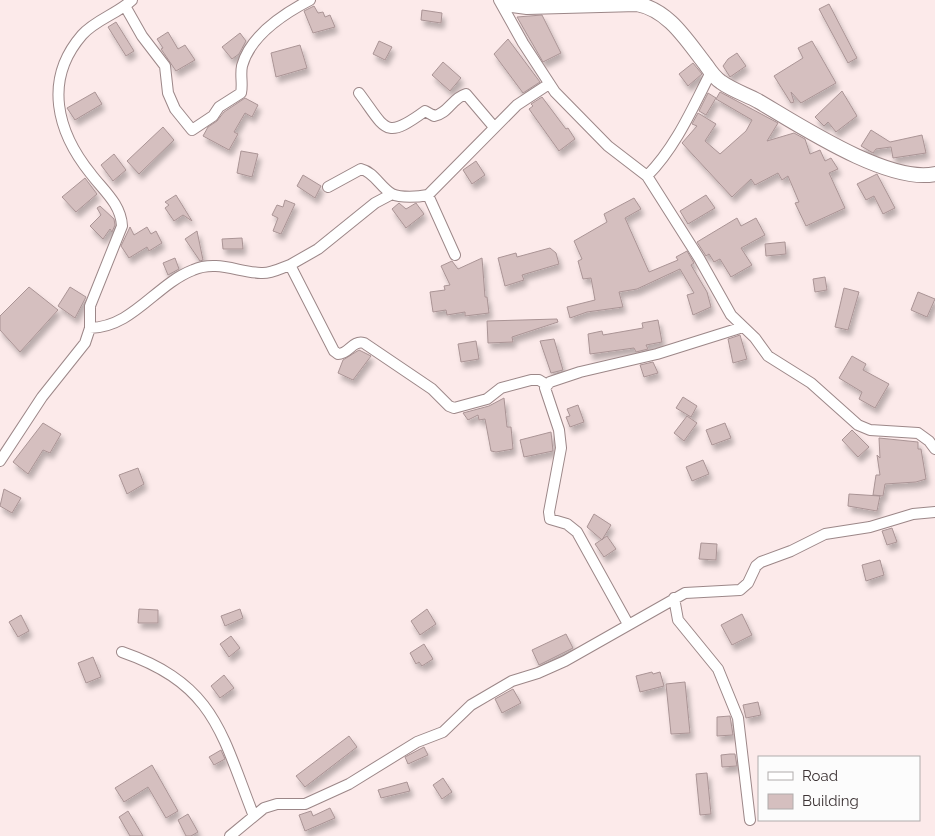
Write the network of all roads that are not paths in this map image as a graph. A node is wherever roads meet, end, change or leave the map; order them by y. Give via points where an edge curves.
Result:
1 (310, 0) edge
2 (501, 0) edge
3 (637, 2) edge
4 (128, 3) edge
5 (587, 3) edge
6 (711, 72) junction
7 (549, 84) junction
8 (359, 93) dead end
9 (494, 127) junction
10 (935, 174) edge
11 (647, 176) junction
12 (328, 188) dead end
13 (392, 194) junction
14 (428, 195) junction
15 (455, 255) dead end
16 (290, 264) junction
17 (743, 327) junction
18 (90, 328) junction
19 (547, 385) junction
20 (935, 449) edge
21 (0, 461) edge
22 (935, 512) edge
23 (674, 598) junction
24 (628, 624) junction
25 (122, 652) dead end
26 (253, 814) junction
27 (750, 820) dead end
28 (230, 836) edge

1 - 4 street via 291,10 260,36 243,62 241,93 192,130 175,109 168,93 164,66 142,36
2 - 5 street via 527,7
2 - 7 street
3 - 5 street
3 - 6 street via 661,13
4 - 18 street via 82,35 65,62 58,82 59,114 73,147 121,215 122,226 90,306
6 - 10 street via 721,82 856,156 901,171
6 - 11 street via 679,134
7 - 9 street via 517,105
7 - 11 street via 608,146
8 - 9 street via 381,124 389,129 395,130 425,111 434,116 441,115 466,94
9 - 14 street
11 - 17 street via 731,315
12 - 13 street via 361,169 367,170
13 - 14 street
13 - 16 street via 375,203 318,249
14 - 15 street
16 - 18 street via 261,274 213,265 201,267 168,283 131,316 104,328
16 - 19 street via 326,338 338,354 356,343 364,343 432,389 449,406 466,406 487,399 500,388 531,380
17 - 19 street via 658,354 580,372
17 - 20 street via 768,356 812,383 858,425 870,430 918,434
18 - 21 street via 84,343 42,397
19 - 24 street via 545,388 559,430 561,448 550,519 567,524 577,532
22 - 23 street via 825,534 761,562 740,590 696,591
23 - 24 street
23 - 27 street via 681,627 718,669 738,718
24 - 26 street via 565,661 504,686 462,712 443,732 417,742 376,769 321,798 306,804 277,804
25 - 26 street via 150,662 182,682 203,704 221,732
26 - 28 street

